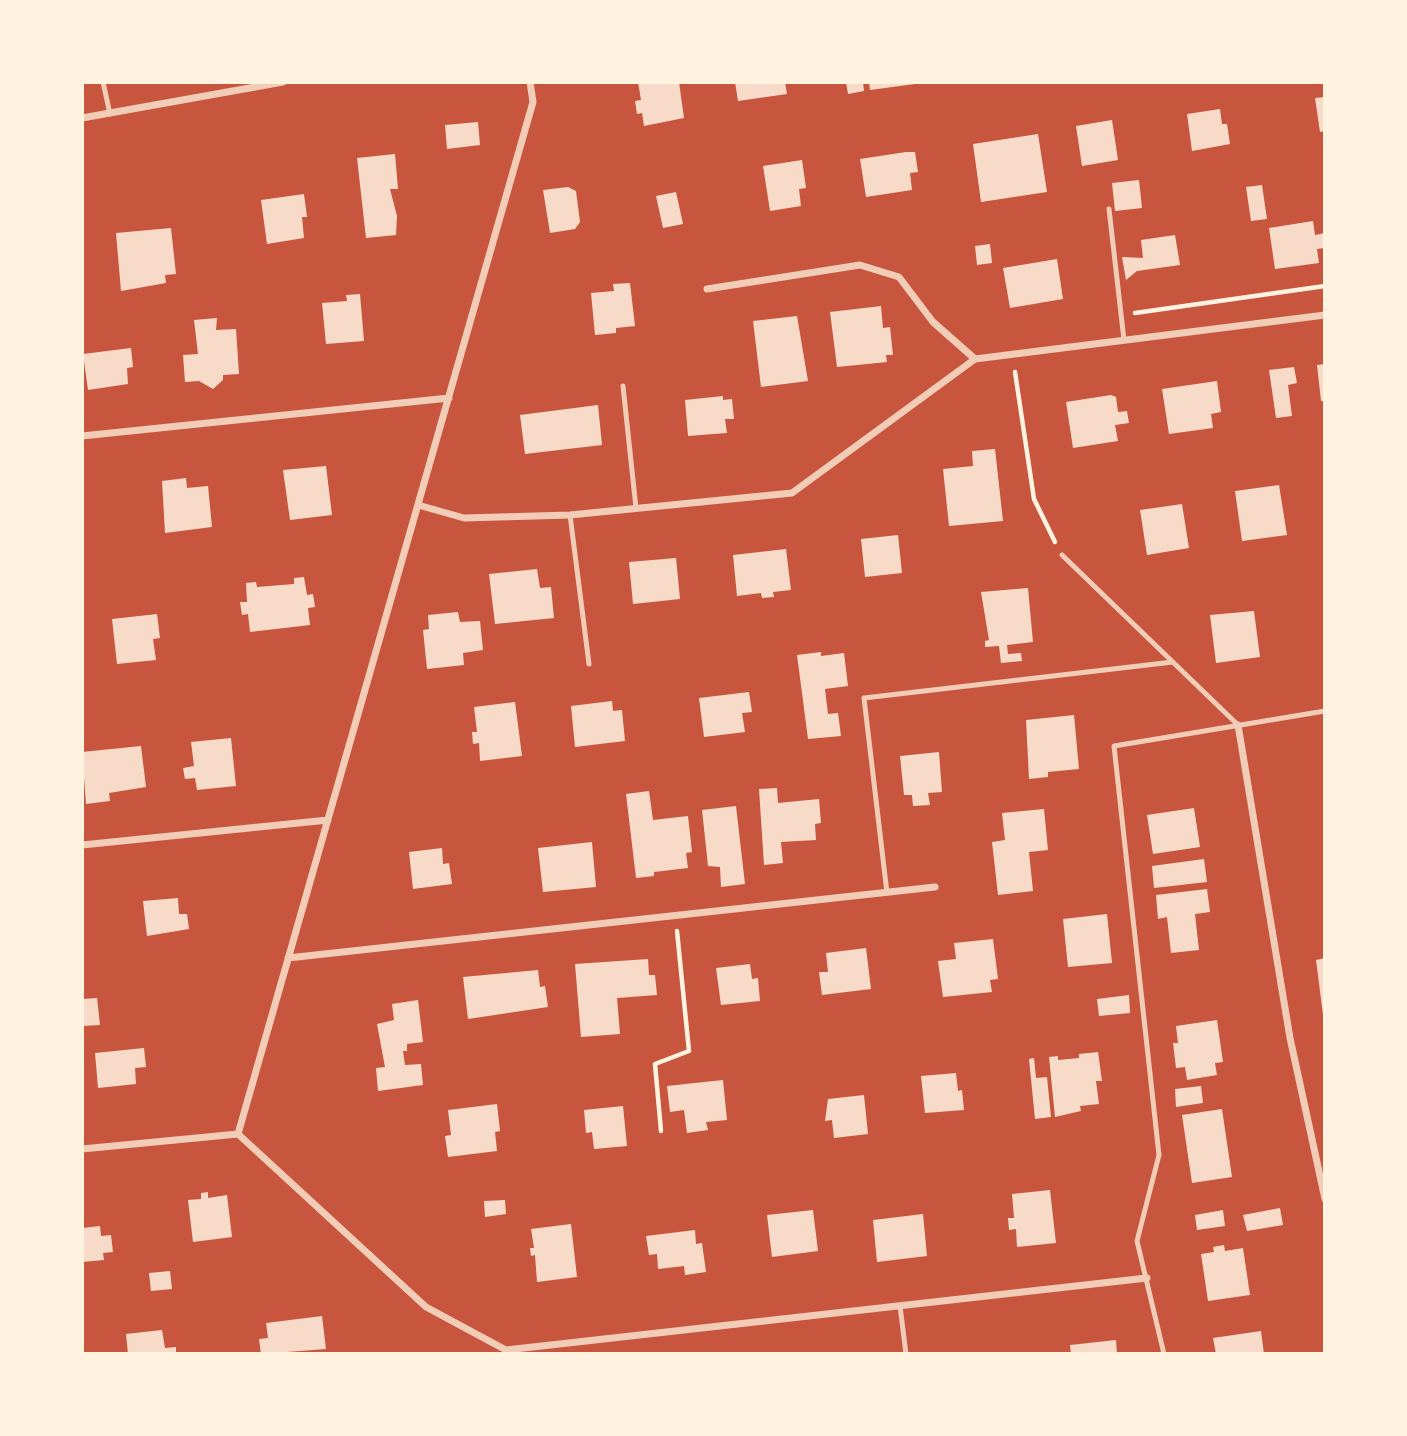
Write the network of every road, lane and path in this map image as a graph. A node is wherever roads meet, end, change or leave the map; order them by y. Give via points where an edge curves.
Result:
1 (103, 82) edge
2 (283, 82) edge
3 (530, 82) edge
4 (110, 114) junction
5 (82, 118) edge
6 (1109, 209) dead end
7 (1325, 286) edge
8 (707, 289) dead end
9 (1121, 315) junction
10 (1325, 315) edge
11 (1124, 340) junction
12 (1012, 354) junction
13 (975, 359) junction
14 (623, 386) dead end
15 (449, 398) junction
16 (82, 436) edge
17 (418, 505) junction
18 (636, 508) junction
19 (570, 515) junction
20 (1062, 555) joint
21 (1173, 662) junction
22 (589, 664) dead end
23 (1325, 711) edge
24 (1238, 725) junction
25 (328, 820) junction
26 (82, 845) edge
27 (935, 887) dead end
28 (887, 892) junction
29 (676, 916) junction
30 (288, 958) junction
31 (661, 1131) dead end
32 (238, 1134) junction
33 (82, 1149) edge
34 (1325, 1199) edge
35 (1147, 1278) junction
36 (900, 1306) junction
37 (906, 1354) edge
38 (1164, 1354) edge

1 - 4 lane
2 - 4 street
3 - 15 street via 533,102
4 - 5 street
6 - 9 lane
7 - 9 path
8 - 13 street via 860,265 899,277 933,322
9 - 11 lane
10 - 11 street
11 - 12 street
12 - 13 street
12 - 20 path via 1034,499
13 - 18 street via 792,493
14 - 18 lane
15 - 16 street
15 - 17 street
17 - 19 street via 464,518
17 - 25 street
18 - 19 street
19 - 22 lane
20 - 21 lane
21 - 24 lane
21 - 28 lane via 864,698
23 - 24 lane
24 - 34 street via 1290,1038
24 - 35 lane via 1114,746 1159,1155 1137,1241
25 - 26 street
25 - 30 street
27 - 28 street
28 - 29 street
29 - 30 street
29 - 31 path via 689,1051 655,1064
30 - 32 street
32 - 33 street
32 - 36 street via 426,1307 506,1350
35 - 36 street
35 - 38 lane
36 - 37 lane

